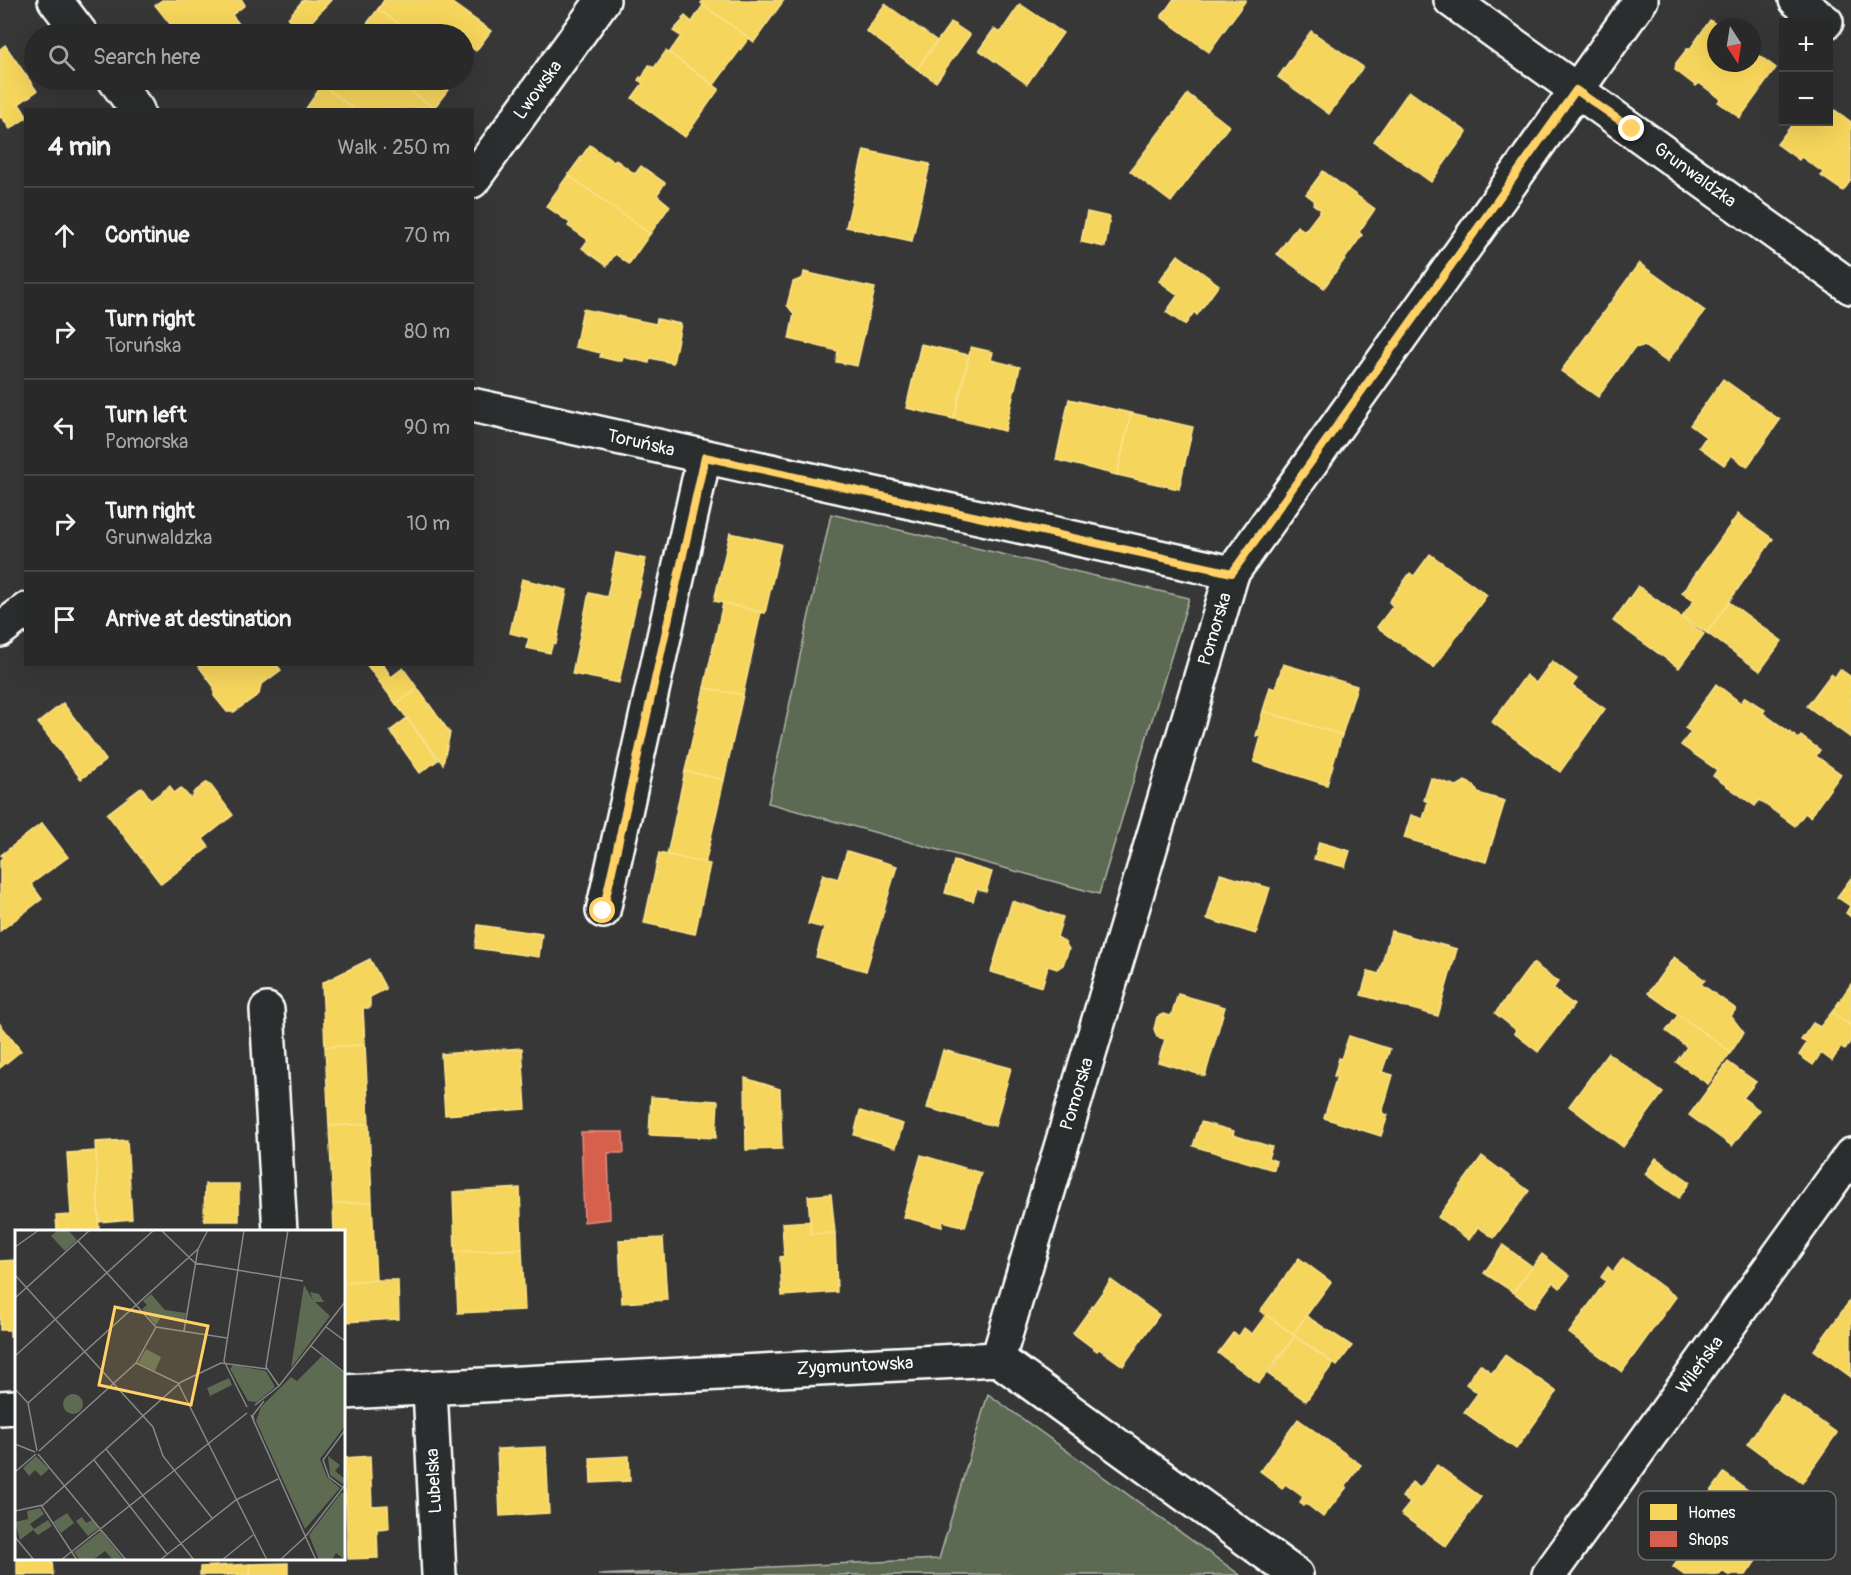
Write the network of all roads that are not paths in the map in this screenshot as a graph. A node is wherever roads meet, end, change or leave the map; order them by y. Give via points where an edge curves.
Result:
1 (55, 0) edge
2 (603, 0) edge
3 (1450, 0) edge
4 (1641, 0) edge
5 (1796, 0) edge
6 (1820, 18) edge
7 (73, 24) edge
8 (122, 90) edge
9 (1576, 90) junction
10 (136, 108) edge
11 (474, 178) edge
12 (1851, 287) edge
13 (474, 405) edge
14 (705, 457) junction
15 (1232, 573) junction
16 (24, 612) edge
17 (0, 630) edge
18 (603, 911) dead end
19 (267, 1010) dead end
20 (1851, 1155) edge
21 (280, 1230) edge
22 (998, 1359) junction
23 (430, 1388) junction
24 (345, 1392) edge
25 (15, 1407) edge
26 (0, 1408) edge
27 (439, 1575) edge
28 (1296, 1575) edge
29 (1549, 1575) edge

1 - 7 street
2 - 11 street, Lwowska
3 - 9 street, Grunwaldzka
4 - 9 street, Pomorska
5 - 6 street
8 - 10 street
9 - 12 street, Grunwaldzka
9 - 15 street, Pomorska
13 - 14 street, Toruńska
14 - 15 street, Toruńska
14 - 18 street
15 - 22 street, Pomorska
16 - 17 street
19 - 21 street
20 - 29 street, Wileńska
22 - 23 street, Zygmuntowska
22 - 28 street
23 - 24 street, Zygmuntowska
23 - 27 street, Lubelska
25 - 26 street

